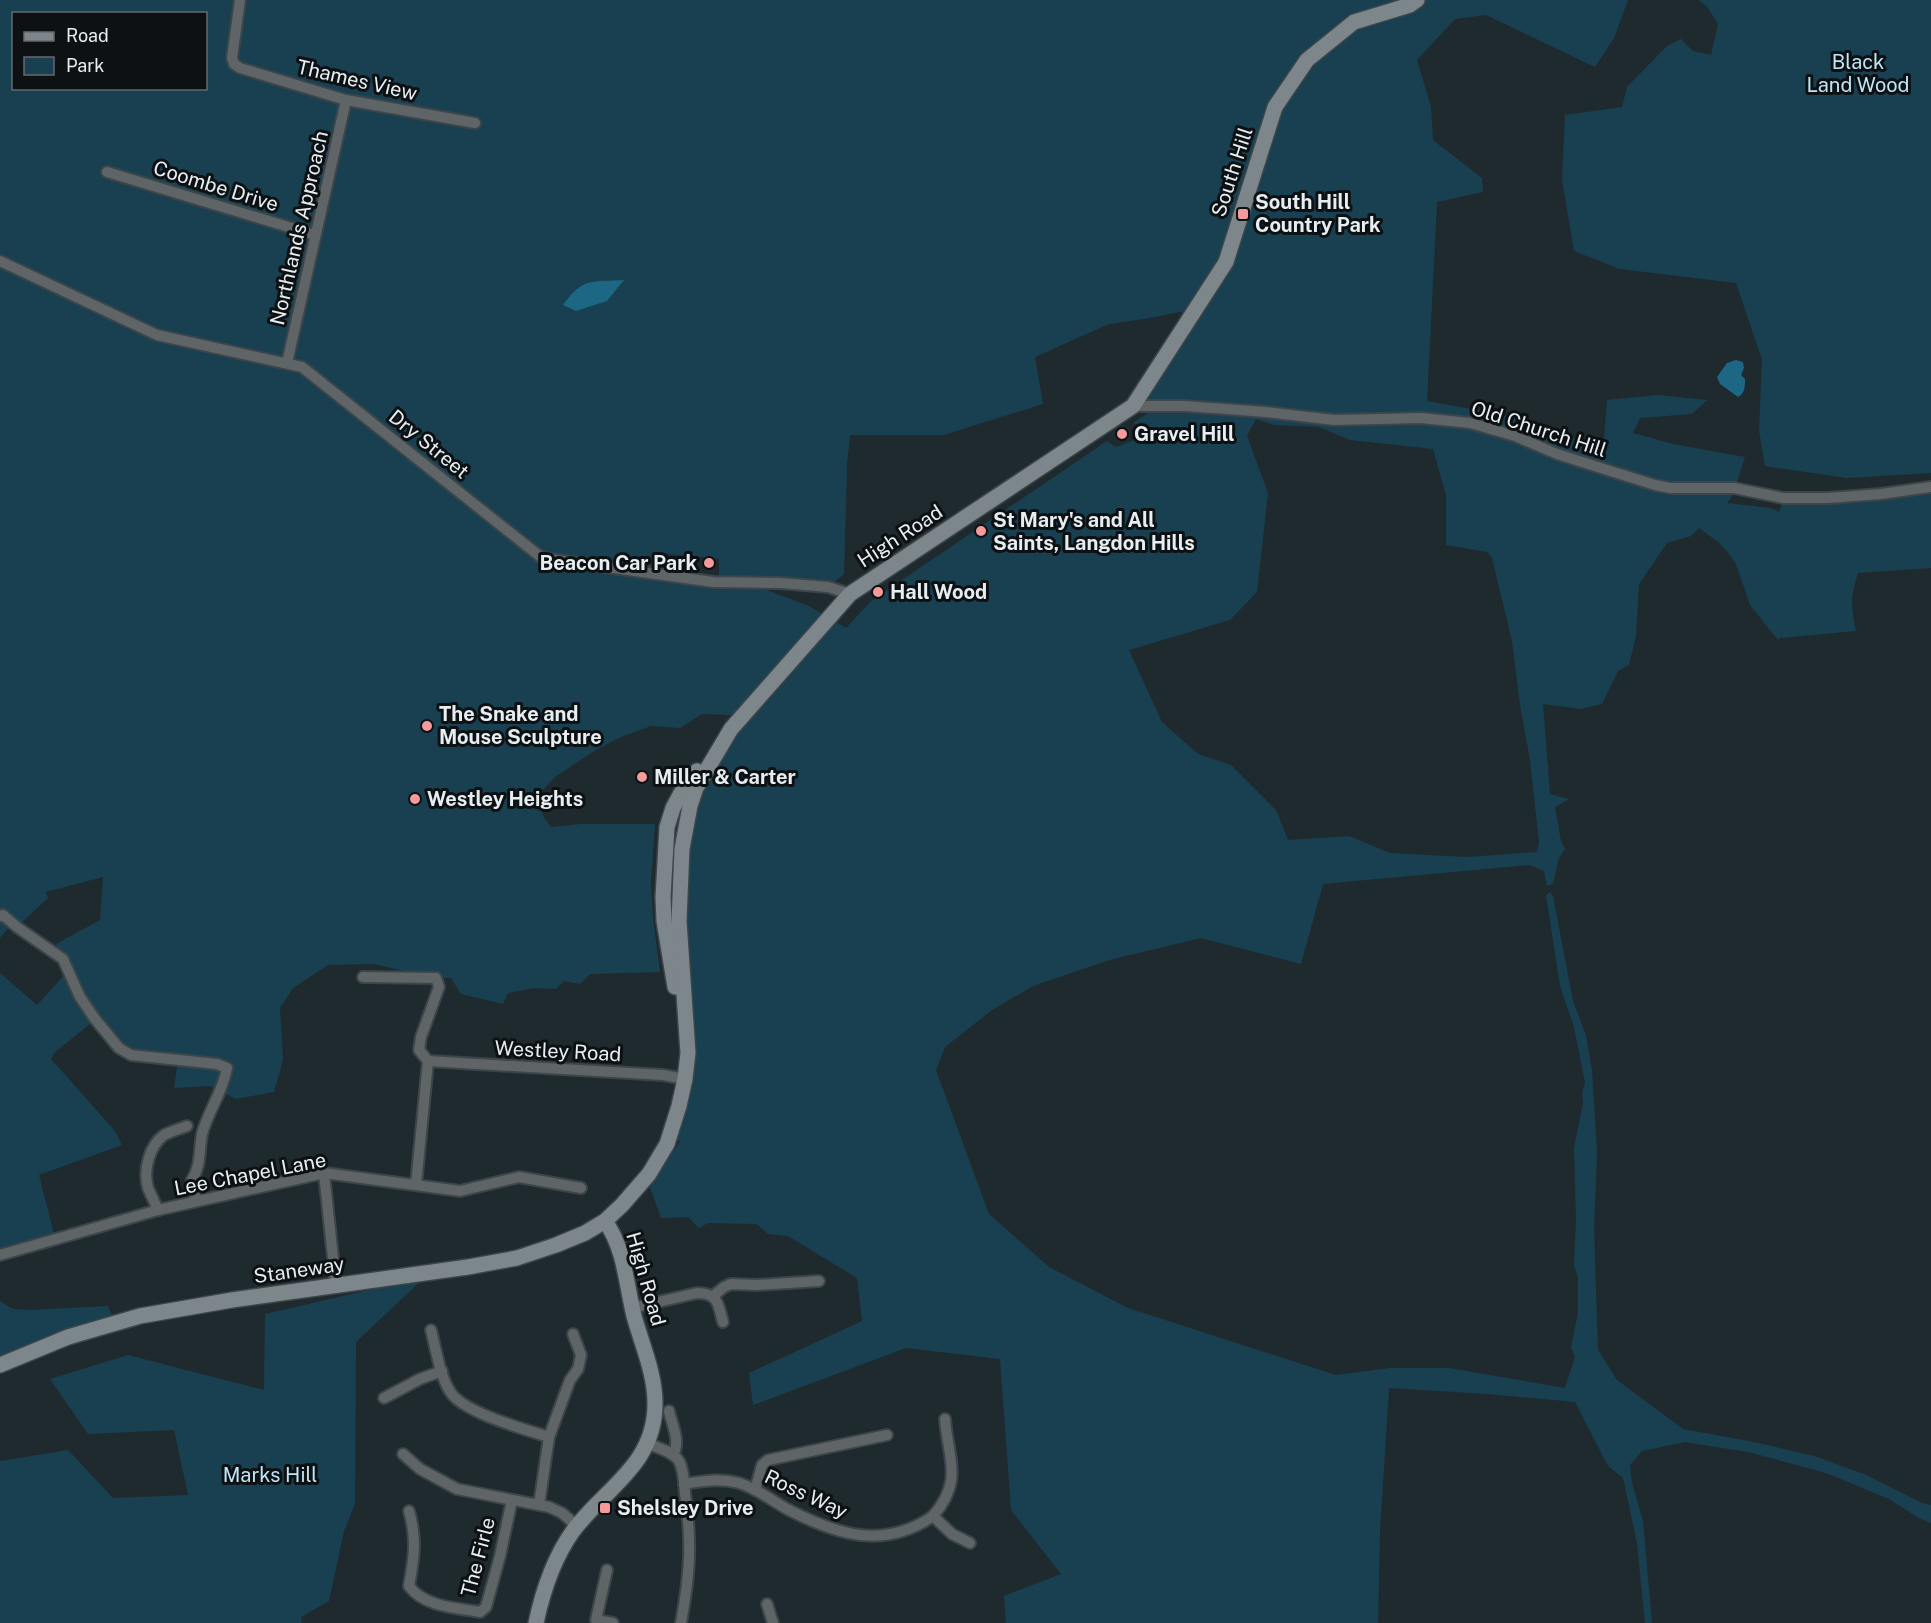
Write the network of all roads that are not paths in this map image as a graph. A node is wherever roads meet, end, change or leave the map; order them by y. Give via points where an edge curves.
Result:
1 (240, 0) edge
2 (1417, 0) edge
3 (345, 100) junction
4 (475, 123) dead end
5 (107, 172) dead end
6 (315, 235) junction
7 (0, 261) edge
8 (287, 363) junction
9 (1133, 406) junction
10 (1931, 487) edge
11 (850, 594) junction
12 (2, 915) edge
13 (363, 977) dead end
14 (428, 1061) junction
15 (685, 1079) junction
16 (187, 1126) dead end
17 (324, 1173) junction
18 (416, 1185) junction
19 (581, 1188) dead end
20 (196, 1201) junction
21 (158, 1210) junction
22 (605, 1221) junction
23 (0, 1255) edge
24 (819, 1281) dead end
25 (336, 1286) junction
26 (713, 1296) junction
27 (632, 1308) junction
28 (723, 1322) dead end
29 (431, 1330) dead end
30 (573, 1334) dead end
31 (0, 1365) edge
32 (442, 1371) junction
33 (384, 1398) dead end
34 (669, 1411) dead end
35 (945, 1419) dead end
36 (887, 1435) dead end
37 (549, 1437) junction
38 (647, 1443) junction
39 (403, 1454) dead end
40 (673, 1455) junction
41 (684, 1484) junction
42 (754, 1490) junction
43 (512, 1500) junction
44 (539, 1505) junction
45 (409, 1511) dead end
46 (933, 1516) junction
47 (577, 1526) junction
48 (970, 1543) dead end
49 (607, 1570) dead end
50 (767, 1604) dead end
51 (536, 1623) edge
52 (613, 1623) edge
53 (681, 1623) edge
54 (772, 1623) edge

1 - 3 street, Thames View via 232,48 234,64 250,73
2 - 9 main road, South Hill via 1354,22 1307,60 1275,107 1226,262
3 - 4 street, Thames View
3 - 6 street, Northlands Approach
5 - 6 street, Coombe Drive
6 - 8 street, Northlands Approach
7 - 8 street, Dry Street via 157,335
8 - 11 street, Dry Street via 302,367 320,380 542,558 713,582 828,587
9 - 10 street, Old Church Hill via 1185,406 1334,420 1421,418 1470,423 1670,488 1734,488 1783,498 1828,498
9 - 11 main road, High Road
11 - 15 main road, High Road via 731,729 696,788 681,849 679,921 688,1053
12 - 20 street via 63,959 80,997 119,1048 131,1055 227,1068 202,1133 197,1172 192,1180
13 - 14 street via 436,978 440,987 419,1050
14 - 15 street, Westley Road
14 - 18 street
15 - 22 main road, High Road via 667,1144 636,1191
16 - 21 street via 164,1136 147,1165 148,1187
17 - 18 street, Lee Chapel Lane
17 - 20 street, Lee Chapel Lane
17 - 25 street
18 - 19 street, Lee Chapel Lane via 460,1191 519,1177
20 - 21 street, Lee Chapel Lane
21 - 23 street, Lee Chapel Lane
22 - 25 main road, Staneway via 563,1243 494,1263
22 - 27 main road, High Road via 619,1248
24 - 26 street via 734,1284
25 - 31 main road, Staneway via 140,1316 68,1337
26 - 27 street via 697,1293
26 - 28 street
27 - 38 main road, High Road via 654,1387 654,1420
29 - 32 street
30 - 37 street via 581,1356 578,1369 570,1380
32 - 33 street
32 - 37 street via 451,1393 466,1408
34 - 40 street via 677,1441
35 - 46 street via 952,1478 947,1496
36 - 42 street via 768,1460 762,1465
37 - 44 street
38 - 40 street
38 - 47 main road, High Road via 627,1474
39 - 43 street via 420,1469 457,1489
40 - 41 street via 680,1464
41 - 42 street, Ross Way via 724,1480
41 - 53 street via 691,1550
42 - 46 street, Ross Way via 796,1513 857,1535 901,1533
43 - 44 street
43 - 45 street, The Firle via 486,1607 480,1612 430,1602 409,1586 415,1552
44 - 47 street via 556,1510
46 - 48 street via 952,1534
47 - 51 main road, High Road via 551,1571
49 - 52 street via 596,1620
50 - 54 street

